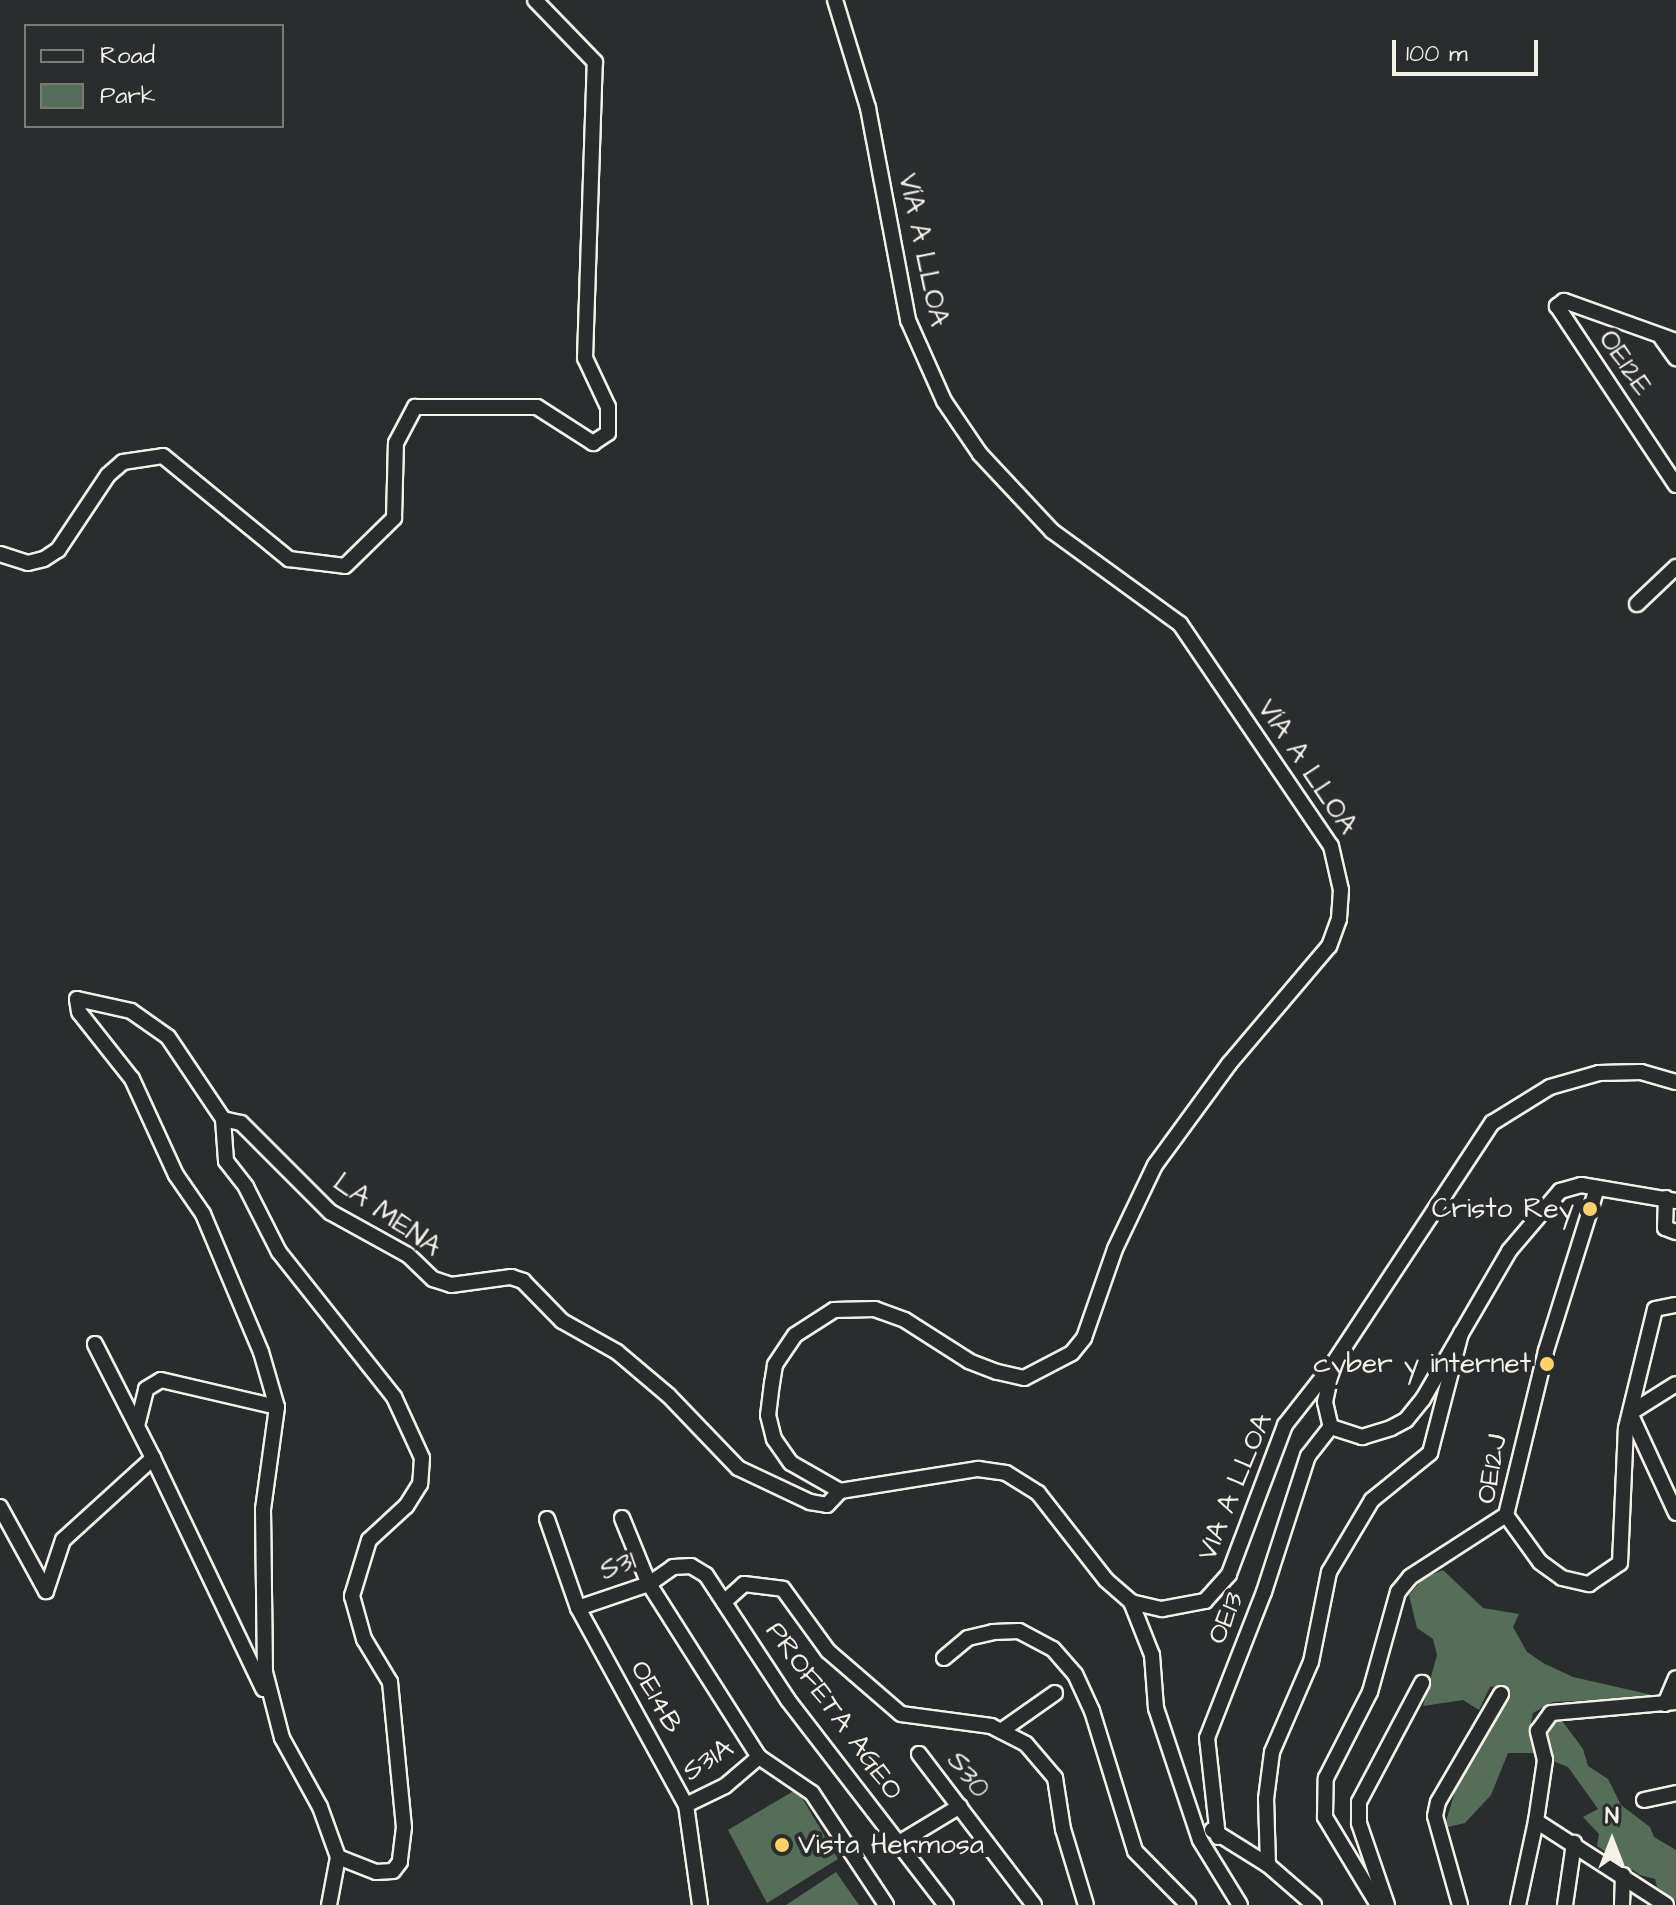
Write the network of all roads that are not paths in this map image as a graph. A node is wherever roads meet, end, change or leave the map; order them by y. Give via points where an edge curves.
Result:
1 (535, 0) edge
2 (835, 0) edge
3 (1669, 340) edge
4 (1676, 358) edge
5 (1676, 485) edge
6 (0, 554) edge
7 (1676, 567) edge
8 (1637, 604) dead end
9 (1676, 1082) edge
10 (223, 1119) junction
11 (1597, 1188) junction
12 (1671, 1199) edge
13 (1676, 1232) edge
14 (1676, 1305) edge
15 (1461, 1333) junction
16 (95, 1344) dead end
17 (1333, 1364) junction
18 (1676, 1384) edge
19 (277, 1407) junction
20 (1630, 1413) junction
21 (137, 1426) junction
22 (1331, 1427) junction
23 (153, 1458) junction
24 (840, 1491) junction
25 (0, 1507) edge
26 (1676, 1513) edge
27 (1506, 1515) junction
28 (622, 1518) dead end
29 (547, 1519) dead end
30 (673, 1567) joint
31 (649, 1584) junction
32 (724, 1602) junction
33 (1131, 1602) junction
34 (578, 1608) junction
35 (944, 1658) dead end
36 (1676, 1678) edge
37 (1422, 1683) dead end
38 (1055, 1693) dead end
39 (1501, 1694) dead end
40 (1670, 1703) edge
41 (271, 1707) junction
42 (1001, 1731) junction
43 (919, 1754) dead end
44 (759, 1757) junction
45 (1676, 1793) edge
46 (1644, 1800) dead end
47 (1188, 1804) junction
48 (686, 1805) junction
49 (960, 1806) junction
50 (1536, 1821) junction
51 (1218, 1837) junction
52 (899, 1843) junction
53 (1574, 1843) junction
54 (338, 1857) junction
55 (1268, 1865) junction
56 (1623, 1875) junction
57 (883, 1904) edge
58 (329, 1905) edge
59 (700, 1905) edge
60 (946, 1905) edge
61 (1034, 1905) edge
62 (1086, 1905) edge
63 (1188, 1905) edge
64 (1240, 1905) edge
65 (1314, 1905) edge
66 (1378, 1905) edge
67 (1387, 1905) edge
68 (1460, 1905) edge
69 (1518, 1905) edge
70 (1565, 1905) edge
71 (1622, 1905) edge
72 (1666, 1905) edge

1 - 6 street via 595,62 585,358 608,407 608,433 593,443 537,407 415,407 396,443 394,518 345,566 289,559 163,456 123,462 108,475 58,550 44,559 28,563
2 - 24 street, VÍA A LLOA via 868,108 908,320 944,401 980,454 1052,531 1180,624 1331,846 1341,890 1339,919 1329,946 1229,1064 1155,1165 1115,1249 1084,1338 1072,1353 1024,1378 997,1372 875,1309 834,1310 795,1335 779,1357 772,1383 768,1415 774,1439 791,1463
3 - 4 street
3 - 5 street, OE12E via 1564,301 1557,309
7 - 8 street
9 - 17 street, VIA A LLOA via 1641,1072 1599,1073 1550,1087 1492,1123
10 - 19 street, LA MENA via 168,1037 131,1011 77,999 79,1012 132,1079 176,1175 203,1214 261,1352
10 - 24 street, LA MENA via 241,1123 330,1212 408,1255 433,1279 451,1285 511,1277 523,1281 562,1321 617,1352 669,1396 738,1468 810,1502 827,1505
10 - 54 street via 226,1161 246,1187 279,1252 394,1397 422,1458 420,1484 406,1506 369,1540 352,1596 364,1639 390,1682 404,1827 400,1862 393,1871 376,1872
11 - 12 street
11 - 15 street via 1572,1186 1560,1191 1509,1251
11 - 27 street, OE12J via 1546,1351
12 - 13 street via 1665,1228
14 - 20 street via 1657,1306
15 - 22 street via 1406,1420 1362,1437
15 - 55 street via 1430,1453 1372,1500 1329,1572 1311,1662 1272,1752 1266,1799
16 - 21 street
17 - 22 street via 1325,1402
17 - 33 street, VIA A LLOA via 1285,1425 1229,1574 1215,1594 1177,1609
18 - 20 street
19 - 21 street via 161,1380 146,1389
19 - 41 street via 261,1546
20 - 26 street
20 - 27 street, OE12J via 1622,1471 1623,1547 1616,1570 1589,1584 1562,1578 1540,1562
21 - 23 street
22 - 51 street, OE13 via 1308,1456 1264,1592 1207,1738
23 - 25 street via 63,1540 46,1591
23 - 41 street
24 - 33 street via 970,1470 1006,1473 1038,1493 1106,1580
27 - 66 street via 1410,1577 1398,1592 1370,1692 1326,1778 1325,1817
28 - 31 street
29 - 34 street, OE14B
30 - 31 street, S31
30 - 32 street, PROFETA AGEO via 698,1569
31 - 34 street, S31
31 - 44 street
32 - 42 street via 744,1584 783,1589 828,1651 901,1714
32 - 52 street, PROFETA AGEO via 788,1700
33 - 47 street via 1152,1655 1156,1708
34 - 48 street, OE14B
35 - 63 street via 968,1638 993,1632 1019,1631 1053,1649 1075,1674 1092,1711 1135,1851
36 - 40 street
37 - 67 street via 1359,1802 1359,1823
38 - 42 street
39 - 68 street via 1438,1802 1435,1816
40 - 50 street via 1545,1716 1538,1731 1545,1760
41 - 54 street
42 - 62 street via 1026,1744 1055,1778
43 - 49 street, S30
44 - 48 street, S31A via 725,1786
44 - 57 street via 812,1793
45 - 46 street
47 - 51 street
47 - 64 street via 1200,1840
48 - 59 street, OE14B
49 - 52 street
49 - 61 street, S30
50 - 53 street
50 - 69 street
51 - 55 street
52 - 60 street, PROFETA AGEO
53 - 56 street
53 - 70 street
54 - 58 street
55 - 65 street
56 - 71 street
56 - 72 street

